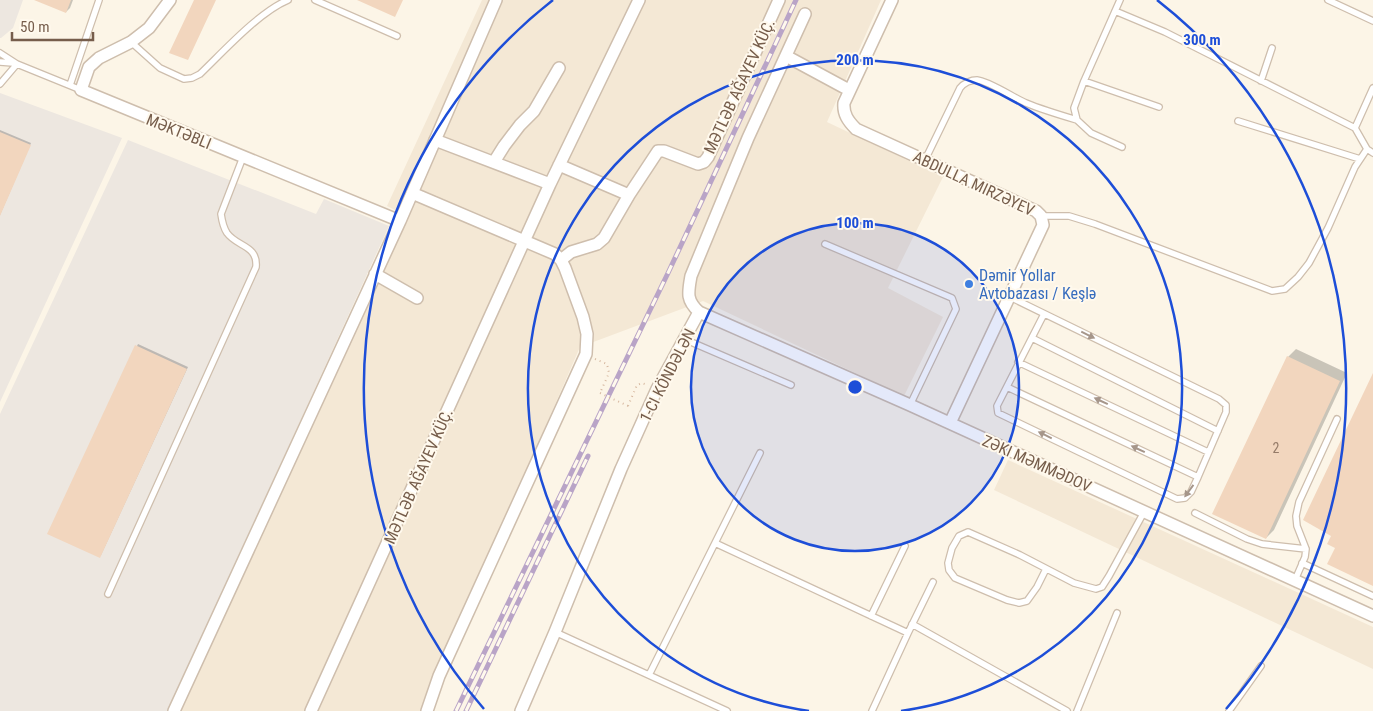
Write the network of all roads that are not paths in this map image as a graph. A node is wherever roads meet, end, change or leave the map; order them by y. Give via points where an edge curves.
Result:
1 (100, 0) edge
2 (170, 0) edge
3 (288, 0) edge
4 (315, 0) edge
5 (496, 0) edge
6 (638, 0) edge
7 (779, 0) edge
8 (892, 0) edge
9 (1120, 0) edge
10 (1328, 0) edge
11 (1115, 11) junction
12 (805, 14) dead end
13 (1373, 21) edge
14 (397, 36) dead end
15 (131, 42) junction
16 (1272, 48) dead end
17 (0, 54) edge
18 (786, 56) junction
19 (0, 62) edge
20 (17, 64) junction
21 (559, 68) dead end
22 (1084, 81) junction
23 (1261, 81) junction
24 (0, 84) edge
25 (70, 85) junction
26 (1373, 88) edge
27 (81, 90) junction
28 (849, 90) junction
29 (1159, 107) dead end
30 (1077, 120) junction
31 (1238, 120) dead end
32 (1355, 128) junction
33 (435, 140) junction
34 (1122, 147) dead end
35 (1370, 151) edge
36 (243, 157) junction
37 (1360, 159) junction
38 (926, 160) junction
39 (494, 162) junction
40 (559, 165) junction
41 (550, 184) junction
42 (412, 193) junction
43 (630, 195) junction
44 (1042, 216) junction
45 (400, 221) junction
46 (525, 241) junction
47 (824, 244) dead end
48 (561, 260) junction
49 (375, 274) junction
50 (1010, 297) junction
51 (417, 298) dead end
52 (699, 312) junction
53 (1044, 314) junction
54 (1032, 338) junction
55 (684, 339) junction
56 (1018, 362) junction
57 (791, 386) dead end
58 (1006, 387) junction
59 (910, 405) junction
60 (1337, 419) dead end
61 (950, 423) junction
62 (1218, 431) junction
63 (1208, 452) junction
64 (760, 453) dead end
65 (1198, 477) junction
66 (1144, 512) junction
67 (1195, 513) dead end
68 (715, 543) junction
69 (905, 546) dead end
70 (1306, 549) junction
71 (1302, 563) junction
72 (1046, 569) junction
73 (1294, 580) junction
74 (933, 582) dead end
75 (108, 594) dead end
76 (1373, 596) edge
77 (1117, 613) dead end
78 (871, 616) junction
79 (1373, 616) edge
80 (912, 624) junction
81 (555, 632) junction
82 (908, 633) junction
83 (1261, 666) dead end
84 (649, 675) junction
85 (174, 711) edge
86 (311, 711) edge
87 (426, 711) edge
88 (521, 711) edge
89 (727, 711) edge
90 (872, 711) edge
91 (1066, 711) edge
92 (1077, 711) edge
93 (1229, 711) edge

1 - 25 lane
2 - 15 street via 149,28
3 - 15 lane via 255,22 192,78 184,79 160,68
4 - 14 lane
5 - 33 street
6 - 40 street, MƏTLƏB AĞAYEV KÜÇ.
7 - 43 street, MƏTLƏB AĞAYEV KÜÇ. via 708,158 698,164 664,151 658,152
8 - 28 street, ABDULLA MIRZƏYEV
9 - 11 lane
10 - 13 lane
11 - 22 lane
11 - 23 lane via 1165,32
12 - 18 street, 1-CI KÖNDƏLƏN
15 - 27 street via 99,58 89,67
16 - 23 lane
17 - 20 lane
18 - 28 street
18 - 52 street, 1-CI KÖNDƏLƏN via 691,276 688,298
19 - 20 lane
20 - 24 lane
20 - 25 lane
21 - 39 street via 534,111
22 - 29 lane
22 - 30 lane via 1074,108
23 - 32 lane
25 - 27 lane
26 - 32 lane
27 - 36 street, MƏKTƏBLI
28 - 38 street, ABDULLA MIRZƏYEV via 844,110 846,118 856,129
30 - 34 lane via 1091,133
30 - 38 lane via 1026,103 977,80 968,82 960,88
31 - 37 lane
32 - 35 lane
33 - 39 street
33 - 42 street
35 - 37 lane
36 - 45 street, MƏKTƏBLI
36 - 75 lane via 221,214 222,224 228,234 252,251 257,259 256,267
37 - 44 lane via 1309,262 1285,289 1272,292 1095,224 1069,216
38 - 44 street, ABDULLA MIRZƏYEV
39 - 41 street
40 - 41 street, MƏTLƏB AĞAYEV KÜÇ.
40 - 43 street
41 - 46 street, MƏTLƏB AĞAYEV KÜÇ.
42 - 45 street
42 - 46 street
43 - 48 street, MƏTLƏB AĞAYEV KÜÇ. via 604,238 597,244 571,252
44 - 50 street, ABDULLA MIRZƏYEV via 1043,225
45 - 49 street
46 - 48 street via 555,254
46 - 86 street, MƏTLƏB AĞAYEV KÜÇ.
47 - 59 lane via 952,298 956,309
48 - 87 street via 583,317 587,334 586,354
49 - 51 street
49 - 85 street
50 - 53 lane
50 - 61 street, ABDULLA MIRZƏYEV
52 - 55 street, 1-CI KÖNDƏLƏN
52 - 59 street, ZƏKI MƏMMƏDOV
53 - 54 lane
53 -> 62 lane via 1219,399 1226,405 1226,412
54 - 56 lane
54 - 62 lane
55 - 57 lane
55 - 81 street, 1-CI KÖNDƏLƏN via 657,389
56 - 58 lane
63 -> 56 lane
65 -> 58 lane
65 -> 58 lane via 1185,498 1177,499 998,413 997,406
59 - 61 street, ZƏKI MƏMMƏDOV
60 - 70 lane via 1299,502 1297,526
61 - 66 street, ZƏKI MƏMMƏDOV
62 - 63 lane
63 - 65 lane
64 - 68 lane
66 - 72 lane via 1102,587 1096,589 1074,583
66 - 73 street, ZƏKI MƏMMƏDOV
67 - 70 lane via 1246,539
68 - 78 lane
68 - 84 lane
69 - 78 lane
70 - 71 lane
71 - 73 lane
71 - 76 lane
72 - 72 lane via 968,532 959,536 948,563 955,578 1019,603 1027,601
73 - 79 street, ZƏKI MƏMMƏDOV
74 - 80 lane
77 - 92 lane
78 - 82 lane
80 - 82 lane
80 - 91 lane
81 - 84 lane
81 - 88 street, 1-CI KÖNDƏLƏN
82 - 90 lane
83 - 93 lane
84 - 89 lane

